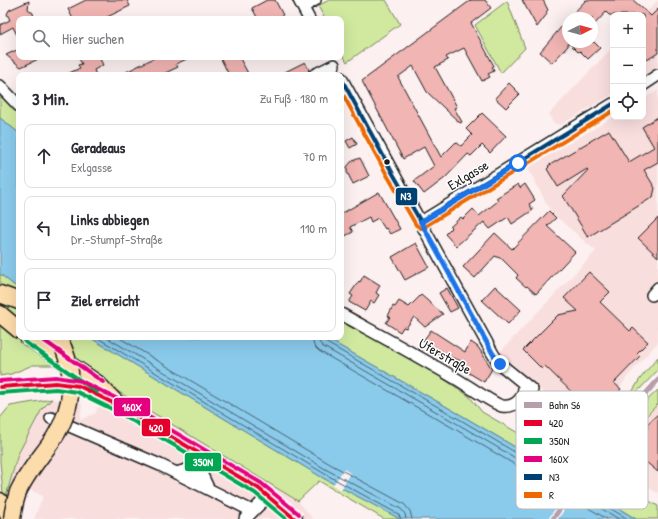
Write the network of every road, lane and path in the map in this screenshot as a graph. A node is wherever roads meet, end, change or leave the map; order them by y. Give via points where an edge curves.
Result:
1 (315, 0) edge
2 (301, 4) edge
3 (307, 16) edge
4 (332, 61) edge
5 (318, 72) edge
6 (338, 72) edge
7 (658, 75) edge
8 (344, 84) edge
9 (644, 84) edge
10 (0, 86) edge
11 (16, 103) edge
12 (610, 106) edge
13 (421, 222) junction
14 (0, 294) edge
15 (16, 300) edge
16 (0, 314) edge
17 (344, 316) edge
18 (16, 327) edge
19 (32, 340) edge
20 (59, 340) edge
21 (16, 386) junction
22 (0, 388) edge
23 (525, 391) edge
24 (0, 396) edge
25 (516, 402) edge
26 (119, 406) junction
27 (51, 418) dead end
28 (268, 496) junction
29 (0, 500) edge
30 (248, 515) edge
31 (10, 519) edge
32 (295, 519) edge

1 - 2 street
2 - 3 street
4 - 5 street
4 - 6 street
7 - 9 street
8 - 13 street
10 - 11 street
12 - 13 street, Exlgasse
13 - 23 street, Uferstraße via 493,354 500,364 528,387
14 - 15 highway
16 - 18 highway
17 - 25 street, Uferstraße via 501,406
19 - 26 highway via 98,384
20 - 31 highway, bridge via 70,366 69,404 61,427 32,467 18,492
21 - 22 main road
21 - 24 main road
21 - 26 main road via 56,383 72,385
26 - 28 main road
27 - 30 street via 176,473 190,469 202,475 208,488
28 - 30 street
28 - 32 main road
29 - 31 main road

